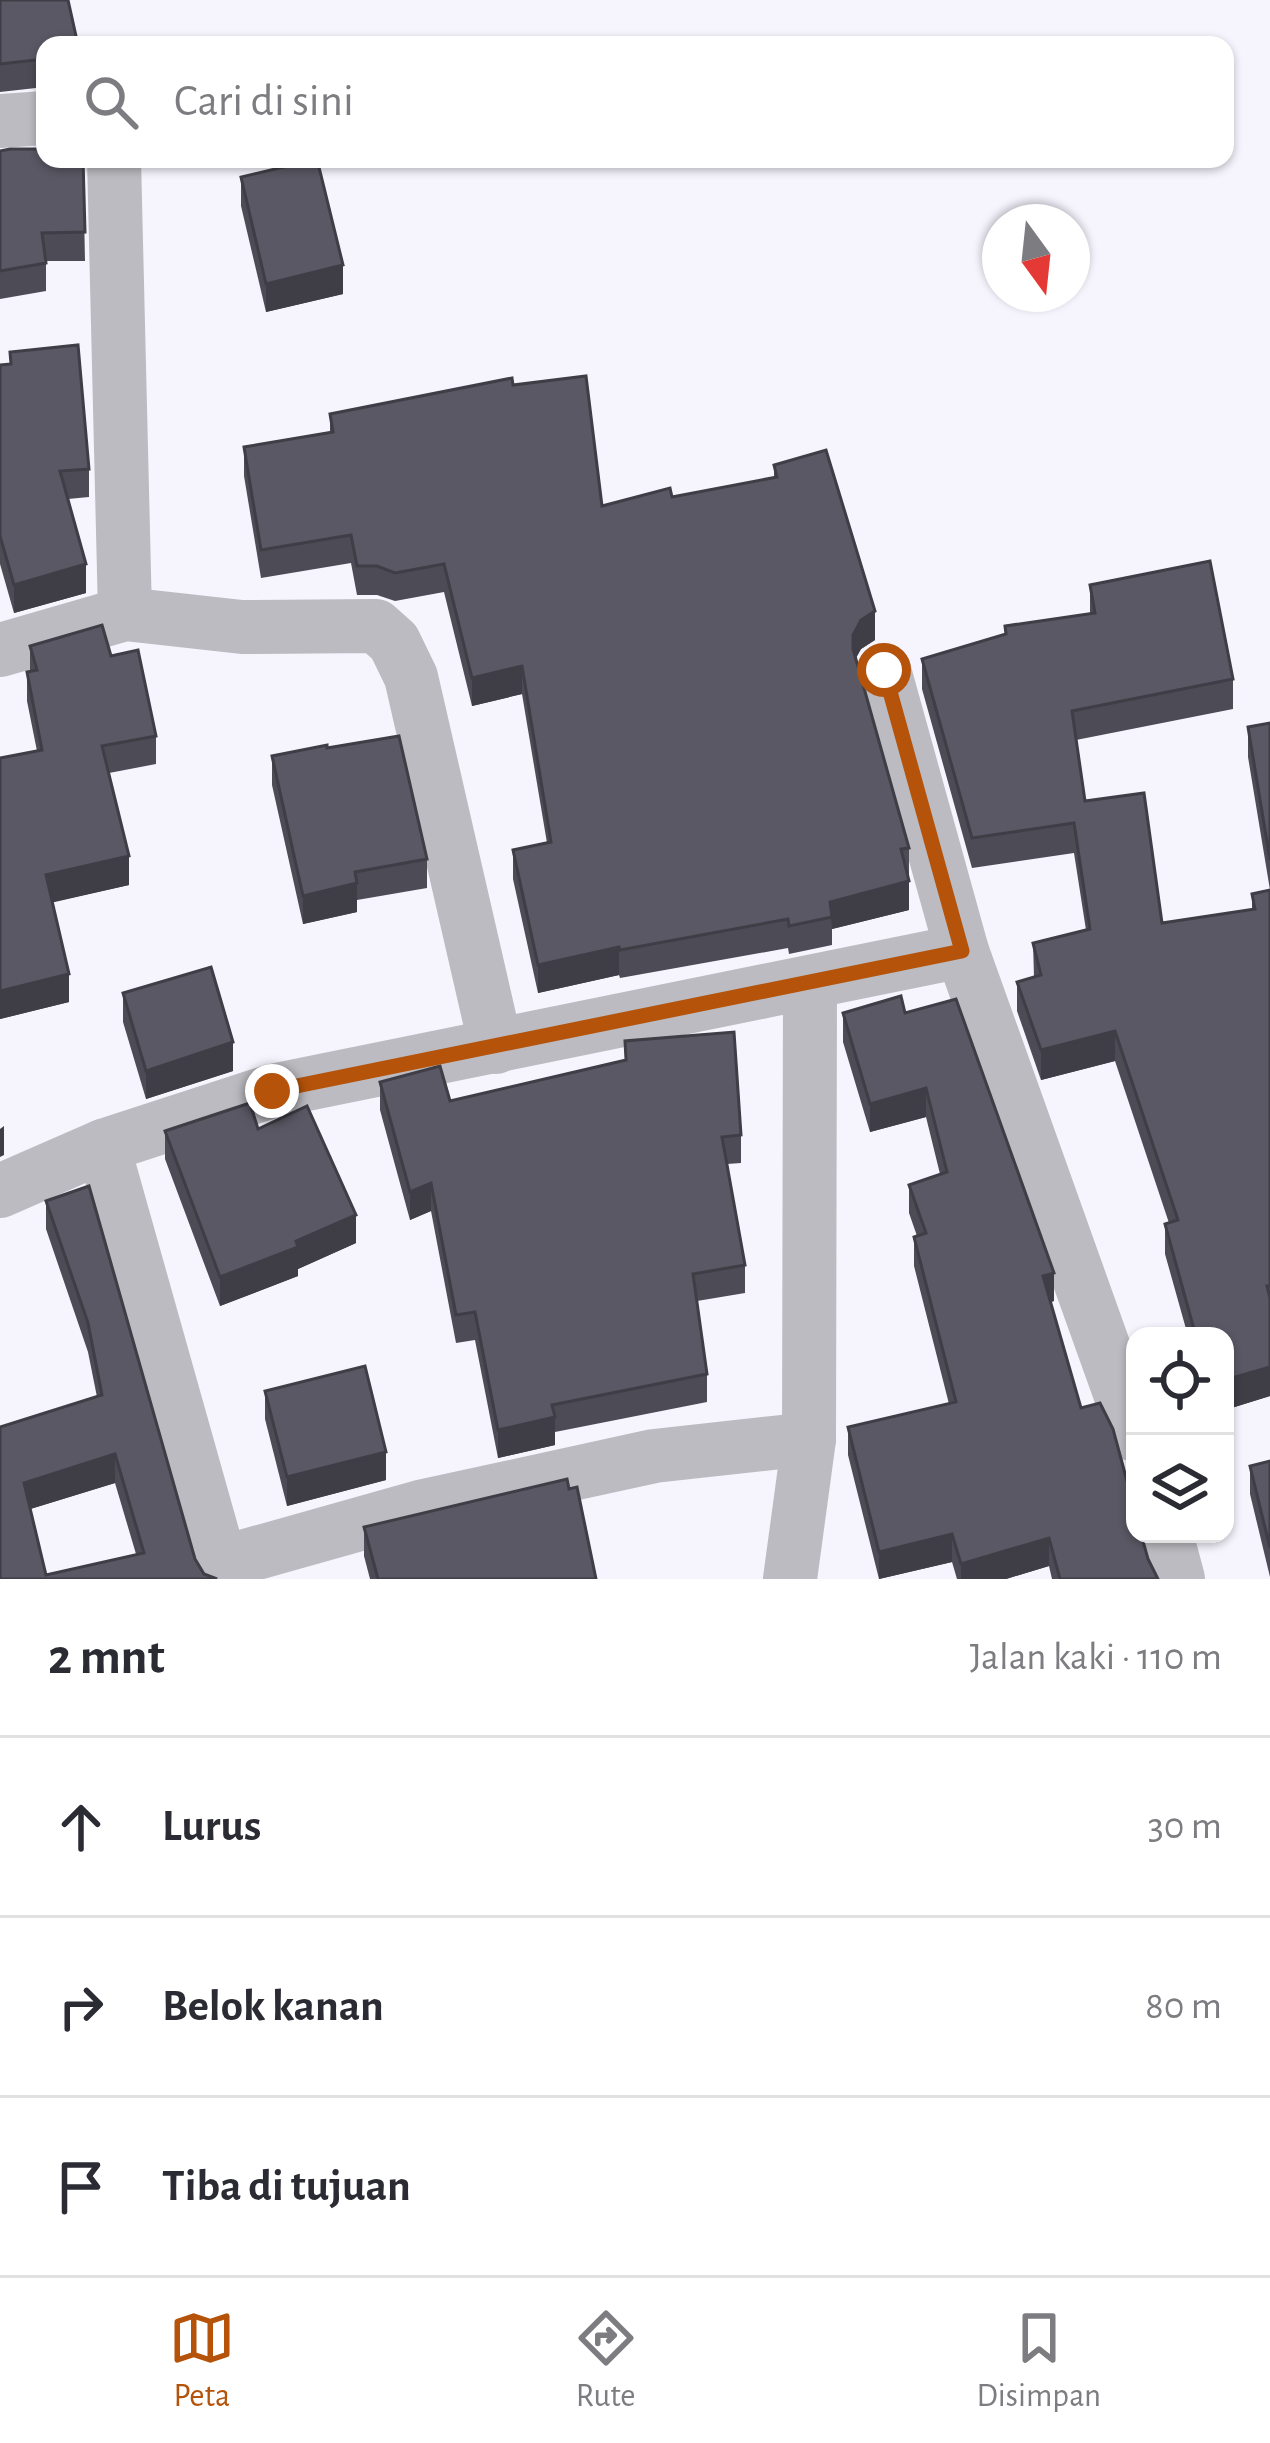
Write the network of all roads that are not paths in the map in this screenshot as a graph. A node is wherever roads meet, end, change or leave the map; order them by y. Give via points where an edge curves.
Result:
1 (36, 119) edge
2 (0, 121) edge
3 (114, 168) edge
4 (125, 614) junction
5 (0, 650) edge
6 (884, 670) dead end
7 (962, 951) junction
8 (810, 984) junction
9 (496, 1046) junction
10 (103, 1146) junction
11 (0, 1191) edge
12 (1126, 1410) edge
13 (809, 1438) junction
14 (1168, 1543) edge
15 (223, 1571) edge
16 (790, 1579) edge
17 (1178, 1579) edge

1 - 2 street
3 - 4 street
4 - 5 street
4 - 9 street via 242,627 376,626 394,642 430,747
6 - 7 street
7 - 8 street
7 - 12 street
8 - 9 street
8 - 13 street
9 - 10 street via 272,1091
10 - 11 street
10 - 15 street
13 - 15 street via 654,1456 420,1508
13 - 16 street
14 - 17 street

